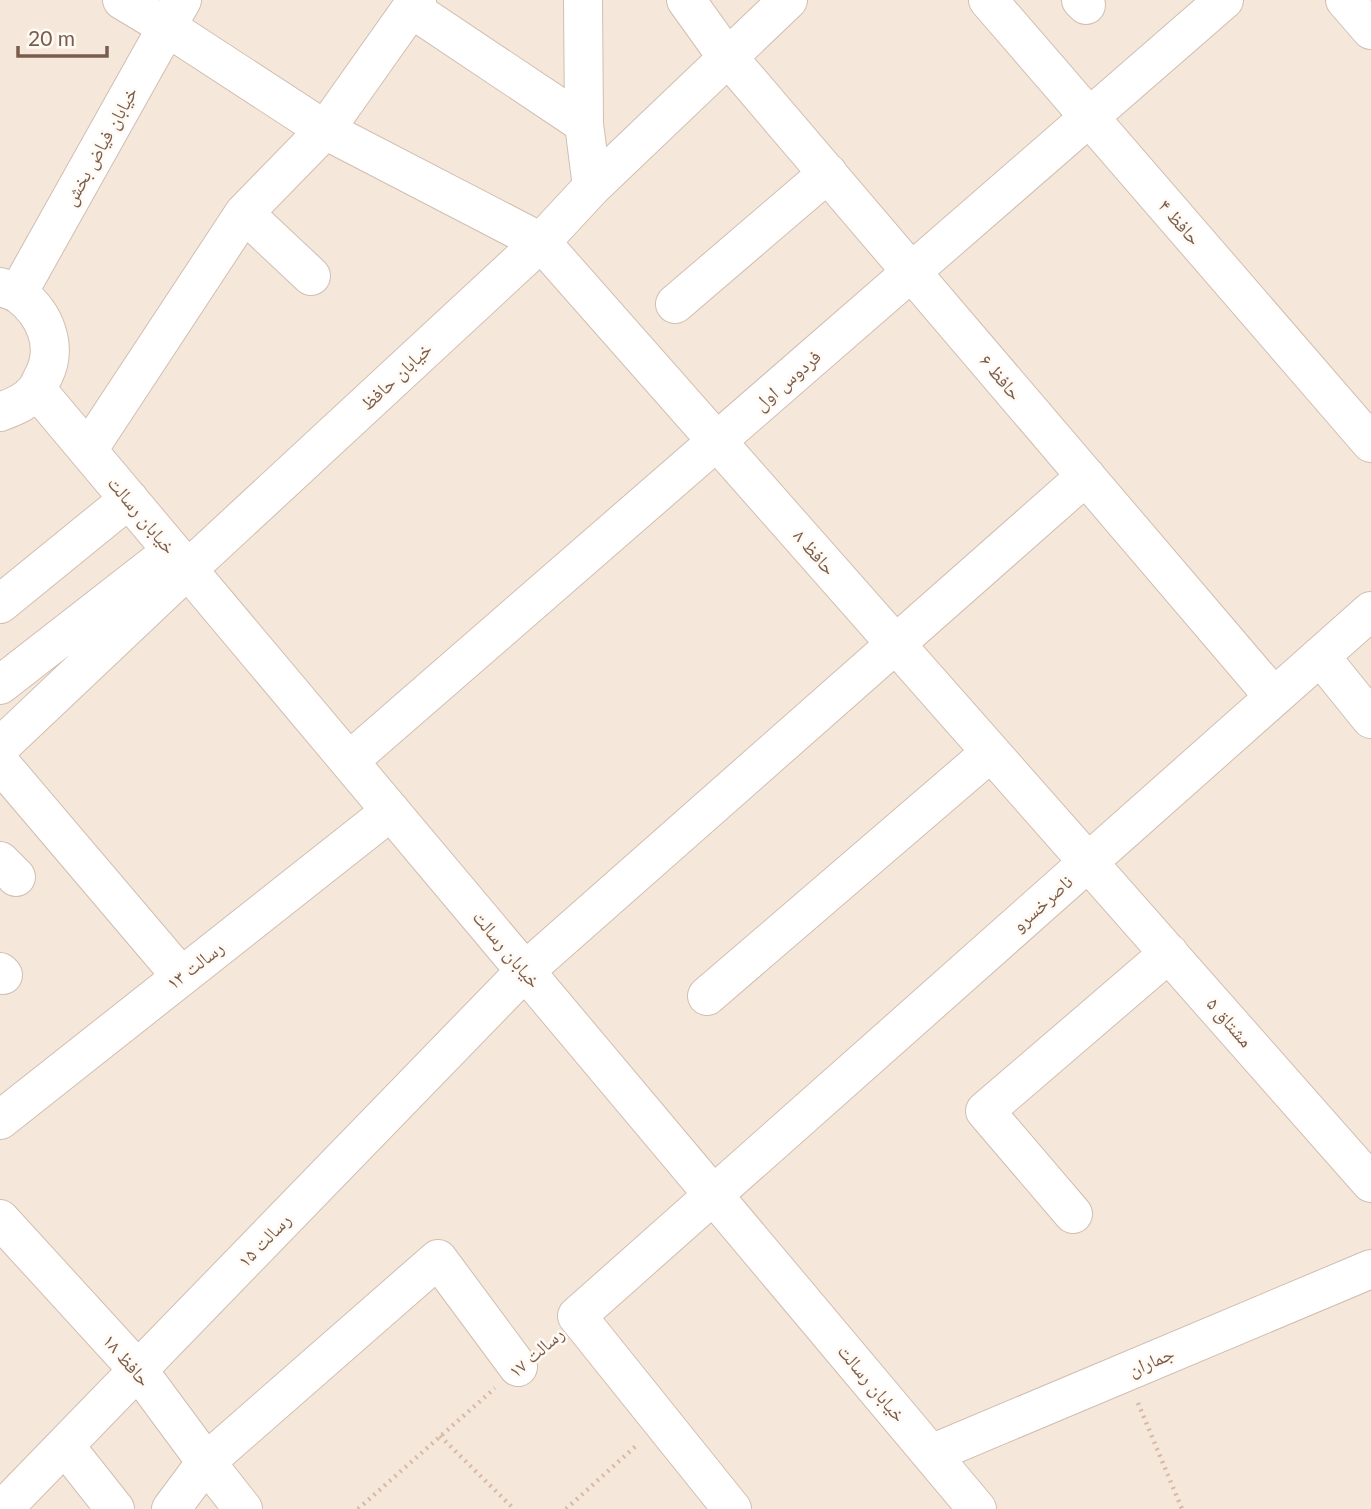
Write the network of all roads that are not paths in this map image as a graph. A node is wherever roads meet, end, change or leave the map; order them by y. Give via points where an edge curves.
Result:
1 (122, 0) edge
2 (583, 0) edge
3 (686, 0) edge
4 (788, 0) edge
5 (988, 0) edge
6 (1224, 0) edge
7 (1345, 0) edge
8 (415, 4) edge
9 (175, 14) edge
10 (1371, 30) edge
11 (723, 51) junction
12 (1089, 117) junction
13 (584, 124) junction
14 (325, 130) junction
15 (828, 173) junction
16 (592, 187) junction
17 (244, 213) junction
18 (541, 242) junction
19 (912, 272) junction
20 (311, 276) dead end
21 (9, 290) edge
22 (675, 304) dead end
23 (37, 390) junction
24 (0, 412) edge
25 (717, 441) junction
26 (1371, 443) edge
27 (88, 450) junction
28 (1086, 476) junction
29 (129, 499) junction
30 (179, 560) junction
31 (0, 604) edge
32 (1371, 611) edge
33 (896, 644) junction
34 (1320, 656) junction
35 (0, 685) edge
36 (1274, 697) junction
37 (1371, 719) edge
38 (0, 747) edge
39 (992, 752) junction
40 (349, 761) junction
41 (0, 763) edge
42 (391, 811) junction
43 (1088, 862) junction
44 (1169, 953) junction
45 (526, 971) junction
46 (181, 976) junction
47 (707, 996) dead end
48 (0, 1120) edge
49 (1371, 1183) edge
50 (713, 1194) junction
51 (1073, 1214) dead end
52 (4, 1232) edge
53 (1371, 1269) edge
54 (518, 1367) road end
55 (138, 1370) junction
56 (65, 1446) junction
57 (931, 1454) junction
58 (206, 1462) junction
59 (3, 1509) edge
60 (114, 1509) edge
61 (171, 1509) edge
62 (243, 1509) edge
63 (731, 1509) edge
64 (977, 1509) edge

1 - 9 street
2 - 13 street
3 - 11 street, حافظ ۶
4 - 11 street, خیابان حافظ
5 - 12 street, حافظ ۴
6 - 12 street, فردوس اول
7 - 10 street
8 - 13 street
8 - 14 street
9 - 14 street
9 - 21 street, خیابان فیاض بخش
11 - 15 street, حافظ ۶
11 - 16 street, خیابان حافظ
12 - 19 street, فردوس اول
12 - 26 street, حافظ ۴
13 - 16 street
14 - 17 street
14 - 18 street
15 - 19 street, حافظ ۶
15 - 22 street
16 - 18 street, خیابان حافظ
17 - 20 street
17 - 27 street
18 - 25 street, حافظ ۸
18 - 30 street, خیابان حافظ
19 - 25 street, فردوس اول
19 - 28 street, حافظ ۶
21 - 23 street via 35,308 46,326 51,349
23 - 24 street via 19,405
23 - 27 street, خیابان رسالت
25 - 33 street, حافظ ۸
25 - 40 street, فردوس اول
27 - 29 street, خیابان رسالت
28 - 33 street, رسالت ۱۵
28 - 36 street, حافظ ۶
29 - 30 street, خیابان رسالت
29 - 31 street
30 - 35 street
30 - 38 street, خیابان حافظ
30 - 40 street, خیابان رسالت
32 - 34 street, ناصرخسرو
33 - 39 street, حافظ ۸
33 - 45 street, رسالت ۱۵
34 - 36 street, ناصرخسرو
34 - 37 street
36 - 43 street, ناصرخسرو
39 - 43 street, حافظ ۸
39 - 47 street
40 - 42 street, خیابان رسالت
41 - 46 street
42 - 45 street, خیابان رسالت
42 - 46 street, رسالت ۱۳
43 - 44 street, مشتاق ۵
43 - 50 street, ناصرخسرو
44 - 49 street, مشتاق ۵
44 - 51 street via 985,1111
45 - 50 street, خیابان رسالت
45 - 55 street, رسالت ۱۵
46 - 48 street, رسالت ۱۳
50 - 57 street, خیابان رسالت
50 - 63 street, رسالت ۱۷ via 577,1316
52 - 55 street, حافظ ۱۸
53 - 57 street, جماران
54 - 58 street via 438,1259
55 - 56 street, رسالت ۱۵
55 - 58 street, حافظ ۱۸
56 - 59 street, رسالت ۱۵
56 - 60 street
57 - 64 street, خیابان رسالت
58 - 61 street
58 - 62 street, حافظ ۱۸

